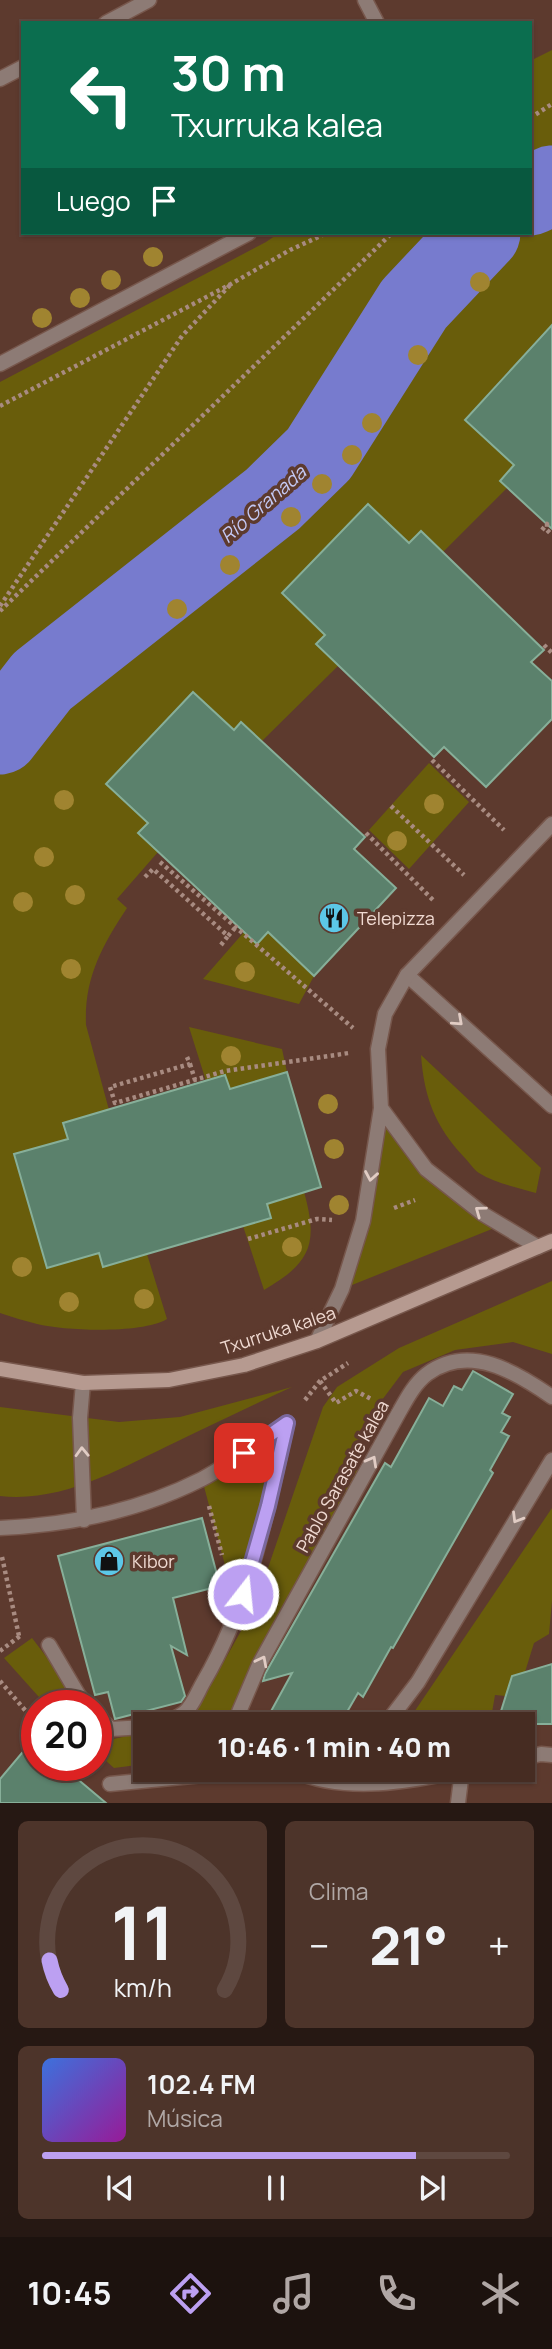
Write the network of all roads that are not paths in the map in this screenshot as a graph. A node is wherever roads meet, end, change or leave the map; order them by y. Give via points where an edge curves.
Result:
1 (149, 0) edge
2 (365, 0) edge
3 (110, 21) edge
4 (376, 21) edge
5 (21, 68) edge
6 (0, 79) edge
7 (245, 235) edge
8 (0, 364) edge
9 (552, 824) edge
10 (407, 975) junction
11 (552, 1106) edge
12 (381, 1108) junction
13 (552, 1241) edge
14 (538, 1247) junction
15 (317, 1341) junction
16 (0, 1369) edge
17 (83, 1382) junction
18 (552, 1397) edge
19 (552, 1460) edge
20 (84, 1520) junction
21 (0, 1528) edge
22 (48, 1645) dead end
23 (75, 1690) edge
24 (184, 1712) edge
25 (239, 1712) edge
26 (395, 1712) edge
27 (133, 1728) edge
28 (112, 1729) edge
29 (133, 1782) edge
30 (350, 1782) edge
31 (388, 1782) edge
32 (462, 1782) edge
33 (110, 1784) dead end
34 (458, 1803) edge

1 - 3 street
2 - 4 street
5 - 6 street
7 - 8 street
9 - 10 street
10 -> 11 street
10 - 12 street via 385,1014 378,1049
14 -> 12 street via 483,1214 426,1170
12 -> 15 street via 363,1221 342,1289
13 - 14 street, Txurruka kalea
14 - 15 street, Txurruka kalea
15 - 17 street, Txurruka kalea via 244,1364 169,1380
16 - 17 street, Txurruka kalea
20 -> 17 street
25 -> 18 street, Pablo Sarasate kalea via 259,1665 412,1390 446,1364 466,1359 516,1375
19 -> 26 street via 418,1682
20 - 21 street
20 - 24 street via 160,1498 202,1479 287,1423 238,1614
22 - 23 street
27 - 28 street
29 - 33 street
30 - 31 street
32 - 34 street

